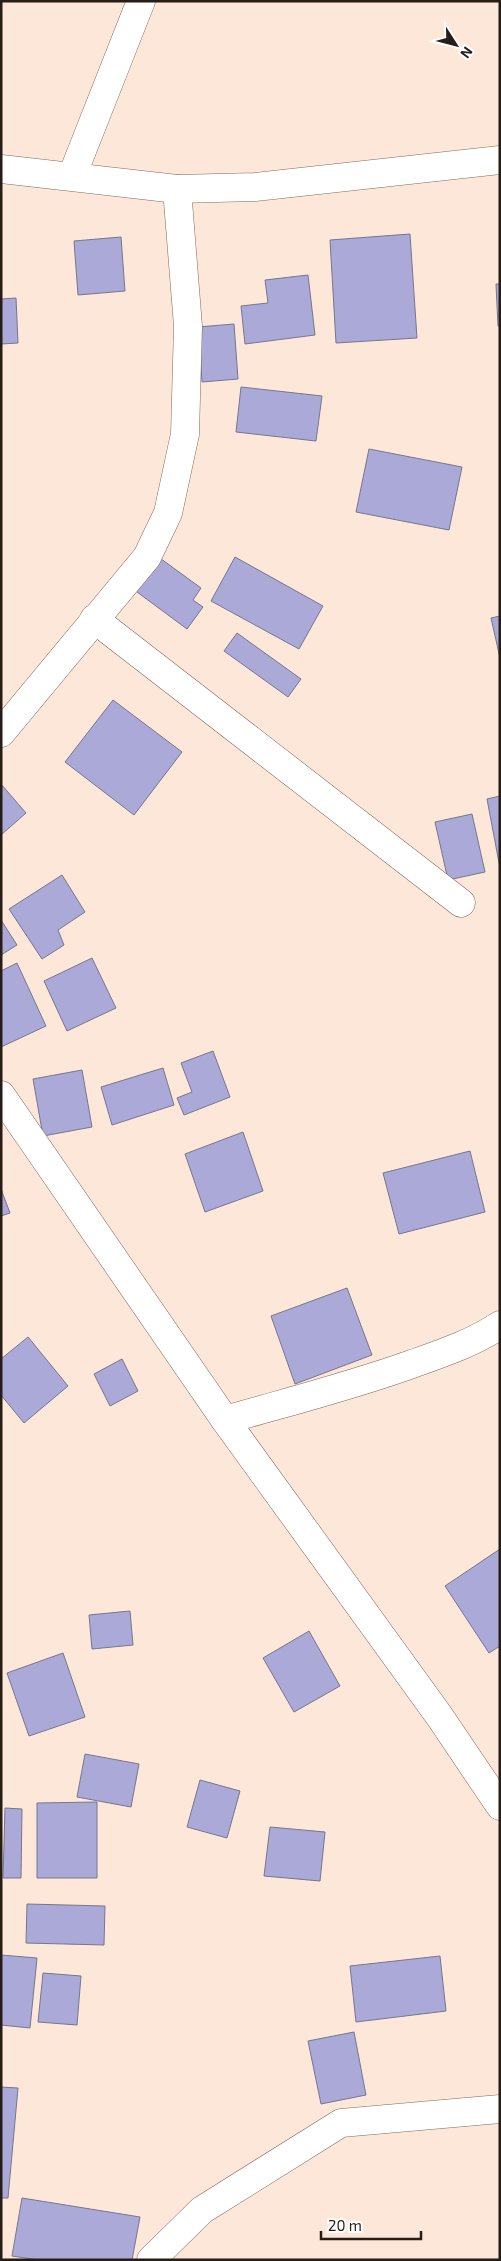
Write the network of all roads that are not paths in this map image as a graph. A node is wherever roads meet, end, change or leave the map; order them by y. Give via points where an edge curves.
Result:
1 (141, 1) edge
2 (500, 160) edge
3 (1, 170) edge
4 (72, 176) junction
5 (177, 189) junction
6 (94, 619) junction
7 (1, 733) edge
8 (461, 903) dead end
9 (1, 1095) edge
10 (500, 1325) edge
11 (225, 1420) junction
12 (500, 1806) edge
13 (500, 2109) edge
14 (151, 2260) edge

1 - 4 street
2 - 5 street via 255,186
3 - 4 street
4 - 5 street
5 - 6 street via 188,326 185,434 168,513 147,557
6 - 7 street
6 - 8 street
9 - 11 street
10 - 11 street via 457,1348 366,1380
11 - 12 street via 440,1717
13 - 14 street via 341,2122 202,2210

